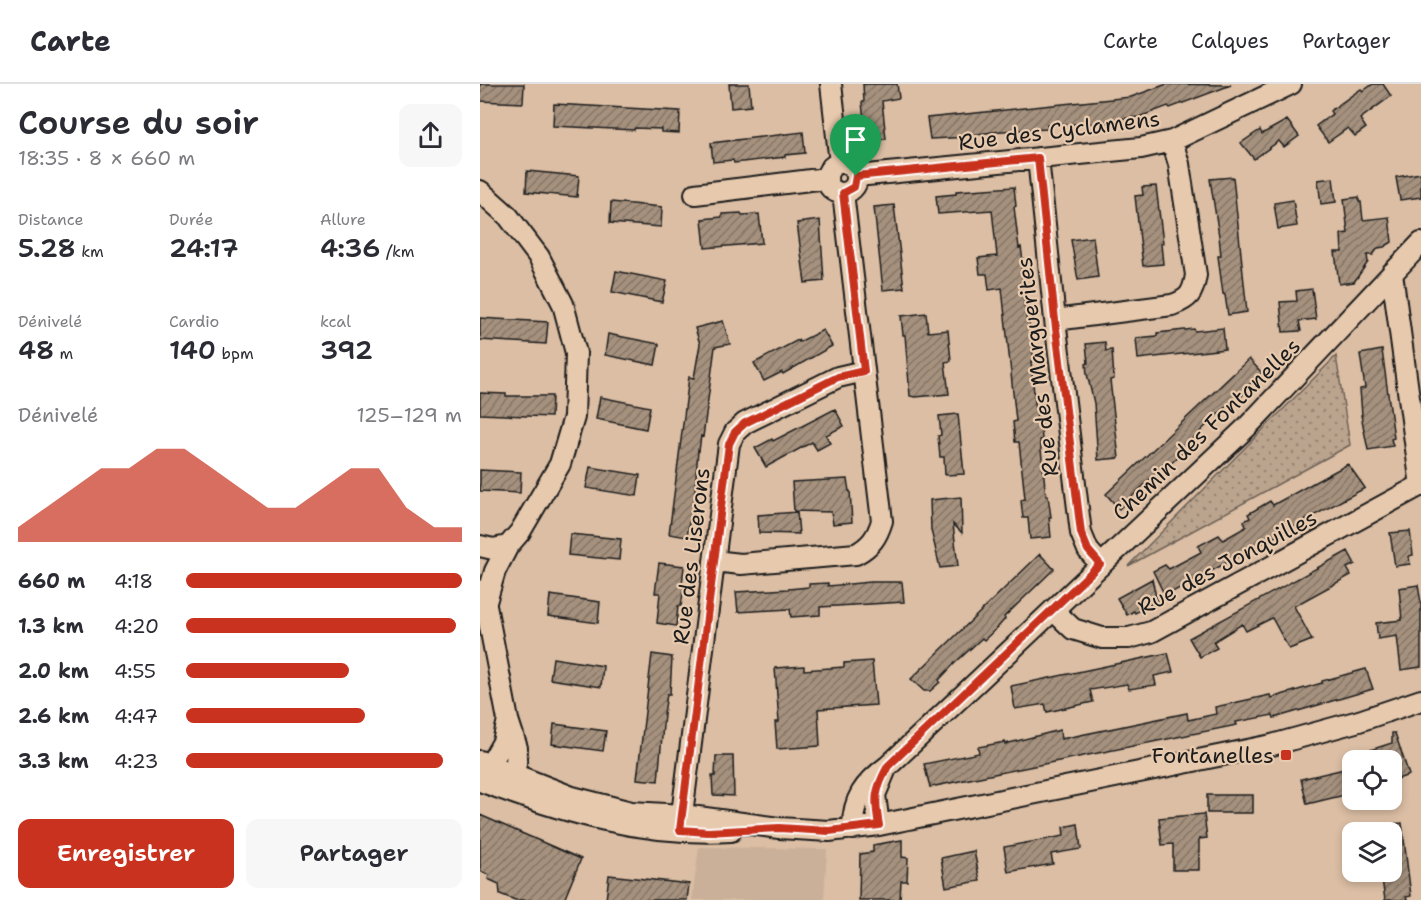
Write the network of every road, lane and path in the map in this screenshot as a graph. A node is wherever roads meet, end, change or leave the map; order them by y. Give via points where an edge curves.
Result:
1 (831, 84) edge
2 (1291, 84) edge
3 (1172, 141) junction
4 (1038, 158) junction
5 (834, 171) junction
6 (856, 176) junction
7 (480, 191) edge
8 (843, 193) junction
9 (695, 194) dead end
10 (1421, 243) edge
11 (1392, 273) junction
12 (1055, 320) junction
13 (864, 371) junction
14 (1421, 486) edge
15 (480, 546) edge
16 (508, 546) junction
17 (714, 561) junction
18 (1100, 564) junction
19 (480, 579) edge
20 (486, 602) junction
21 (1053, 610) junction
22 (1421, 700) edge
23 (508, 720) junction
24 (888, 766) junction
25 (487, 774) edge
26 (512, 774) junction
27 (681, 823) junction
28 (879, 825) junction
29 (853, 829) junction

1 - 5 street
2 - 3 street, Rue des Cyclamens
3 - 4 street, Rue des Cyclamens via 1141,148
3 - 12 street via 1196,275 1194,288 1185,300 1172,305
4 - 6 street, Rue des Cyclamens
4 - 12 street, Rue des Marguerites
5 - 6 street via 851,166
5 - 8 street via 832,189
5 - 9 street
6 - 8 street via 854,187
7 - 16 street via 508,216 539,257 563,304 576,353 574,417 560,464
8 - 13 street
10 - 11 street, Chemin des Fontanelles
11 - 14 street
11 - 18 street, Chemin des Fontanelles via 1247,427
12 - 18 street, Rue des Marguerites via 1081,533
13 - 17 street, Rue des Liserons via 838,377 745,423 735,432 729,444
13 - 17 street via 882,521 869,547 856,554 741,564
14 - 21 street, Rue des Jonquilles via 1151,632 1128,638 1102,638 1073,629
15 - 16 street
16 - 20 street
17 - 27 street, Rue des Liserons
18 - 21 street, Chemin des Fontanelles
19 - 20 street
20 - 23 street
21 - 24 street, Chemin des Fontanelles
22 - 28 street via 1272,746
23 - 25 street via 503,742
23 - 26 street via 517,748
24 - 28 street, Chemin des Fontanelles via 875,795
24 - 29 street, Chemin des Fontanelles via 859,793
25 - 26 street
25 - 27 street via 587,817 630,825
26 - 27 street via 593,804
27 - 29 street
28 - 29 street

